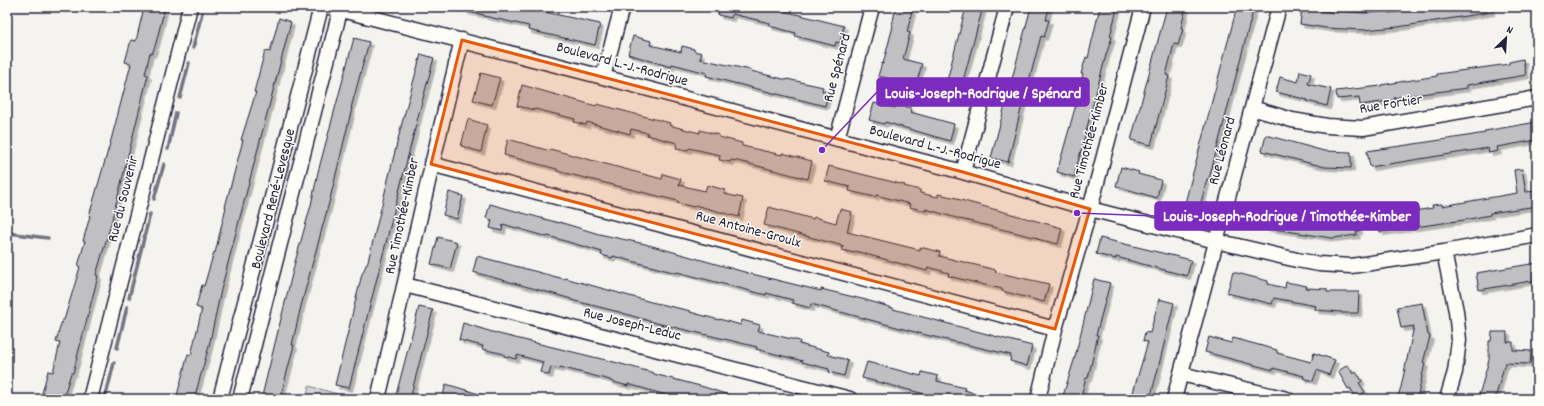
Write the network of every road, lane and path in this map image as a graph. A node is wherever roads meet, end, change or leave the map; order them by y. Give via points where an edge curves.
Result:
1 (190, 7) edge
2 (321, 7) edge
3 (622, 7) edge
4 (1007, 7) edge
5 (1143, 7) edge
6 (1279, 7) edge
7 (337, 8) edge
8 (869, 8) edge
9 (462, 40) junction
10 (603, 77) junction
11 (1537, 98) edge
12 (1252, 108) junction
13 (837, 139) junction
14 (431, 164) junction
15 (963, 172) junction
16 (1090, 209) junction
17 (1537, 235) edge
18 (1216, 242) junction
19 (1444, 252) junction
20 (405, 285) junction
21 (1055, 329) junction
22 (1181, 374) junction
23 (90, 399) edge
24 (220, 399) edge
25 (240, 399) edge
26 (378, 399) edge
27 (850, 399) edge
28 (1038, 399) edge
29 (1174, 399) edge
30 (1287, 399) edge
31 (1447, 399) edge

1 - 23 street, Rue du Souvenir
2 - 24 street, Boulevard René-Levesque
3 - 10 street
4 - 15 street
5 - 16 street, Rue Timothée-Kimber
6 - 12 street, Rue Léonard
7 - 9 street, Boulevard L.-J.-Rodrigue
7 - 25 street, Boulevard René-Levesque
8 - 13 street, Rue Spénard
9 - 10 street, Boulevard L.-J.-Rodrigue
9 - 14 street, Rue Timothée-Kimber
10 - 13 street, Boulevard L.-J.-Rodrigue
11 - 12 street, Rue Fortier via 1363,128 1327,126 1292,120
12 - 18 street, Rue Léonard
13 - 15 street, Boulevard L.-J.-Rodrigue
14 - 20 street, Rue Timothée-Kimber
14 - 21 street, Rue Antoine-Groulx
15 - 16 street, Boulevard L.-J.-Rodrigue
16 - 18 street, Boulevard L.-J.-Rodrigue
16 - 21 street, Rue Timothée-Kimber
17 - 19 street, Boulevard L.-J.-Rodrigue
18 - 19 street, Boulevard L.-J.-Rodrigue via 1336,266 1368,264
18 - 22 street, Rue Léonard
19 - 31 street via 1459,340
20 - 26 street, Rue Timothée-Kimber
20 - 27 street, Rue Joseph-Leduc
21 - 28 street, Rue Timothée-Kimber
22 - 29 street, Rue Léonard
22 - 30 street

